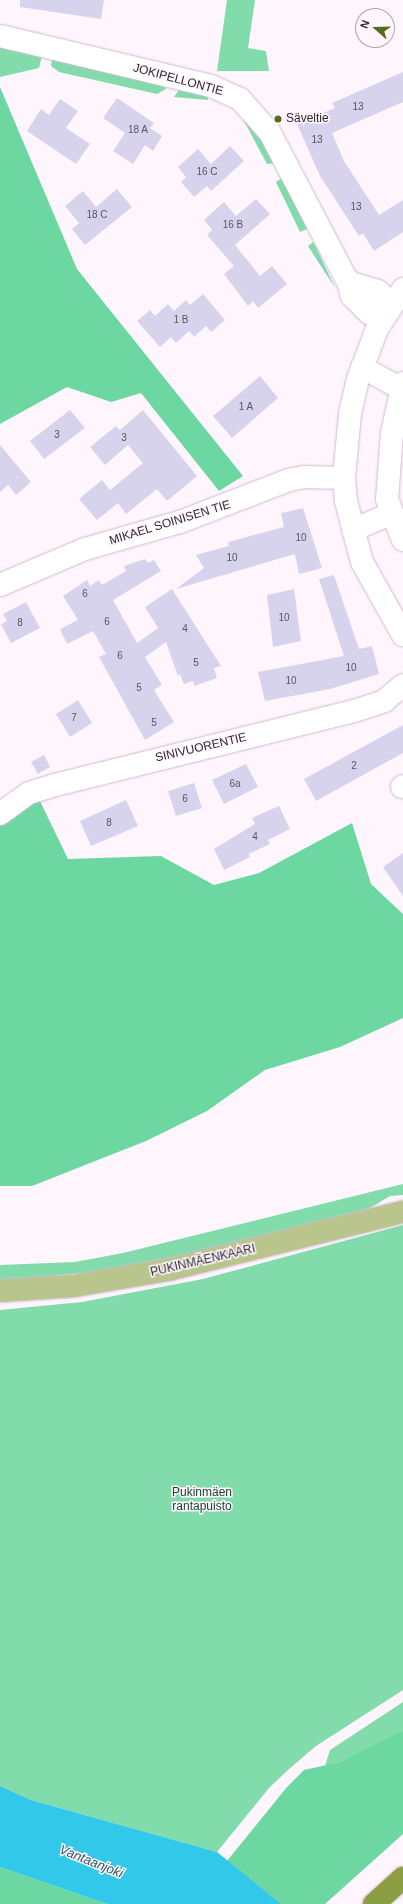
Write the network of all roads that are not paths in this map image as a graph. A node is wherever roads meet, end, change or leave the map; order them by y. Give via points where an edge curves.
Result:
1 (0, 36) edge
2 (403, 289) edge
3 (385, 313) junction
4 (362, 367) junction
5 (402, 386) edge
6 (391, 448) junction
7 (403, 470) edge
8 (344, 478) junction
9 (396, 517) edge
10 (353, 530) junction
11 (403, 540) edge
12 (0, 585) edge
13 (403, 635) edge
14 (403, 685) edge
15 (0, 814) edge
16 (403, 1212) edge
17 (0, 1291) edge
18 (403, 1878) edge
19 (378, 1900) edge

1 - 3 street, JOKIPELLONTIE via 211,86 240,99 270,133 348,282 378,291 382,295
2 - 3 street
3 - 4 street
4 - 5 street
4 - 8 street via 350,414
5 - 6 street
6 - 7 street
6 - 9 street via 387,499
8 - 10 street
8 - 12 street, MIKAEL SOINISEN TIE via 304,477 289,480 180,522 85,549
9 - 10 street
9 - 11 street
10 - 13 street via 372,584
14 - 15 street, SINIVUORENTIE via 384,700 354,711 55,784 29,793
16 - 17 main road, PUKINMÄENKAARI via 165,1271 74,1286
18 - 19 highway

